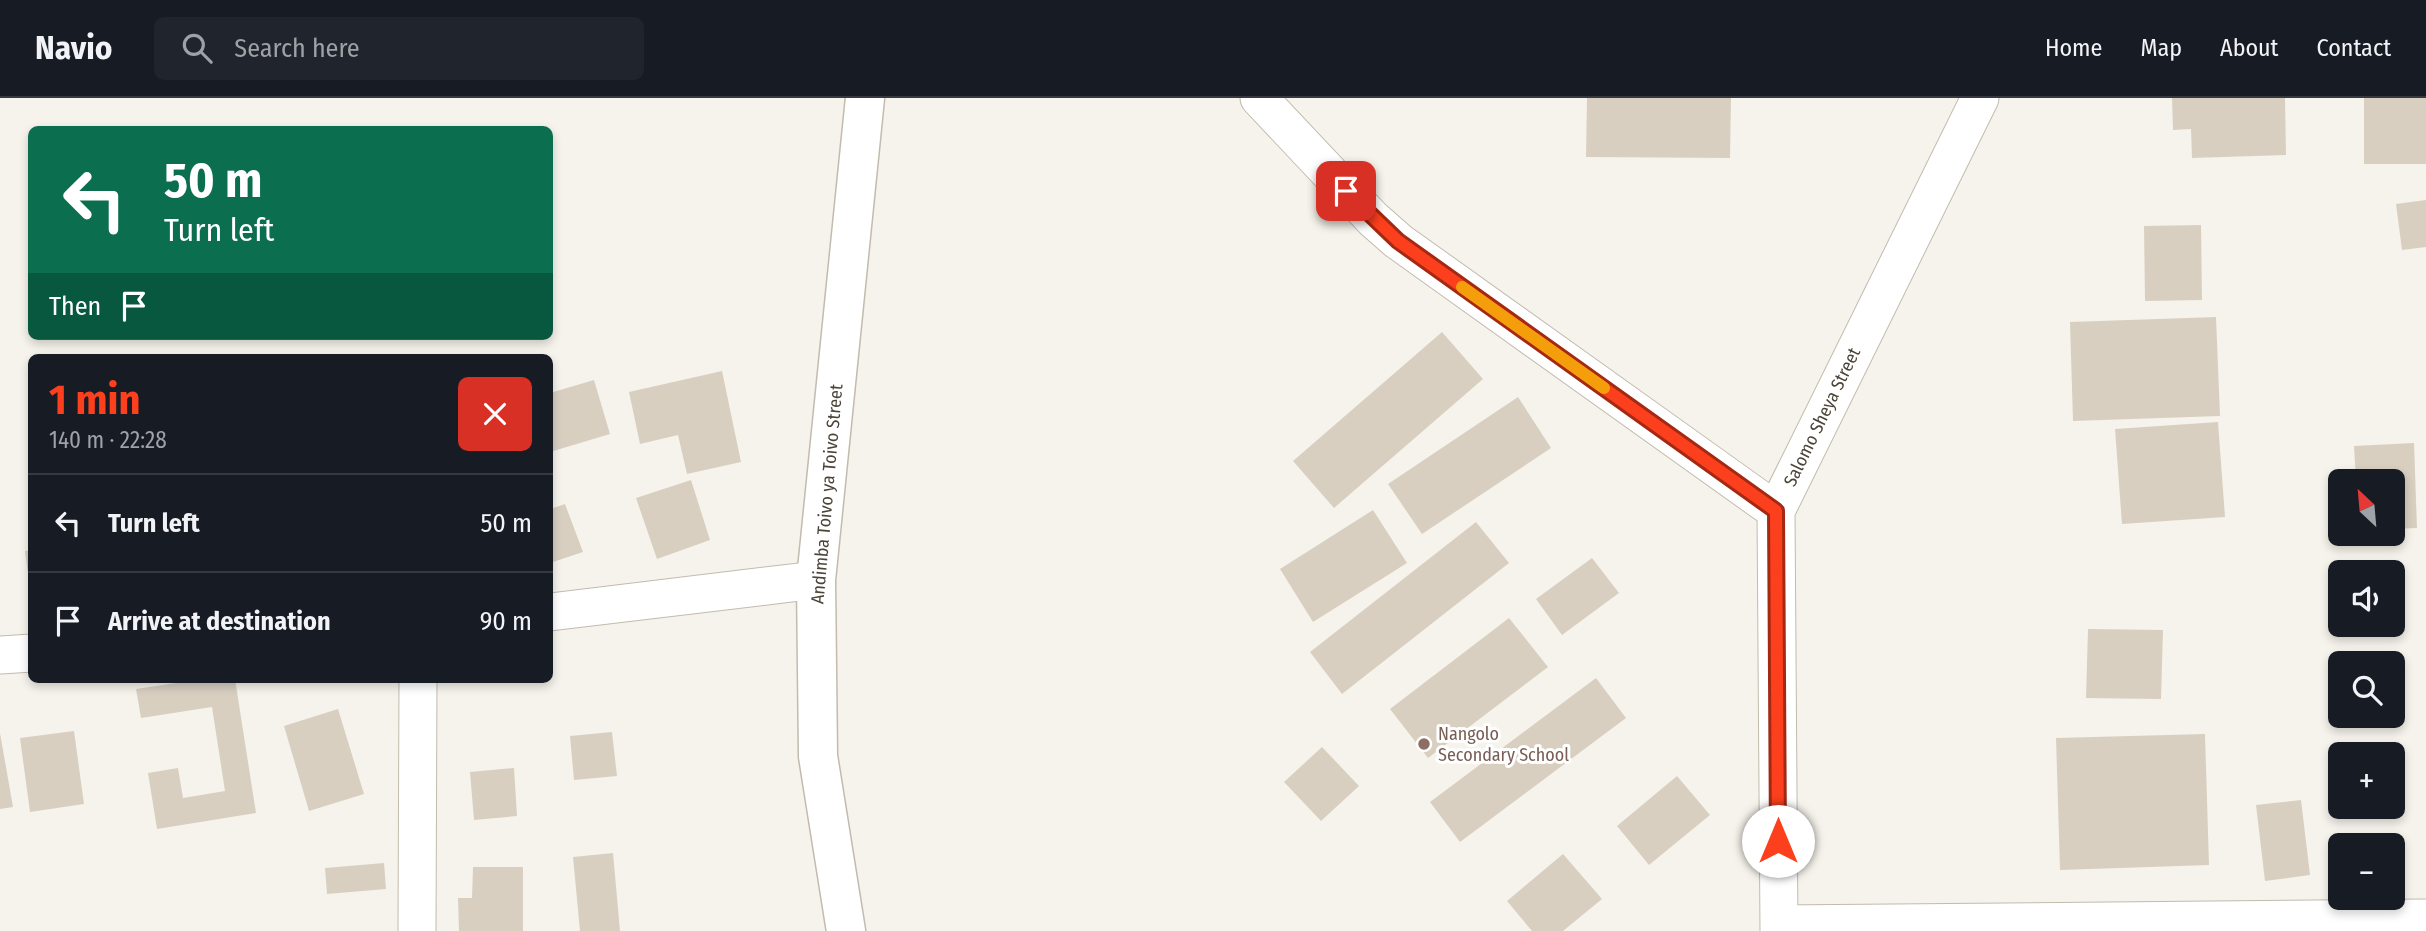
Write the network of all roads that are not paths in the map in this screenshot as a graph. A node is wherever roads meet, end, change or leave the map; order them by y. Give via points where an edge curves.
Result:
1 (865, 98) edge
2 (1259, 98) edge
3 (1980, 98) edge
4 (1776, 511) junction
5 (816, 580) junction
6 (553, 612) edge
7 (28, 653) edge
8 (0, 655) edge
9 (418, 683) edge
10 (2426, 918) edge
11 (1779, 927) edge
12 (417, 931) edge
13 (846, 931) edge

1 - 5 street, Andimba Toivo ya Toivo Street
2 - 4 street via 1398,241
3 - 4 street, Salomo Sheya Street
4 - 11 street, Salomo Sheya Street
5 - 6 street
5 - 13 street, Andimba Toivo ya Toivo Street via 818,756
7 - 8 street
9 - 12 street
10 - 11 street

